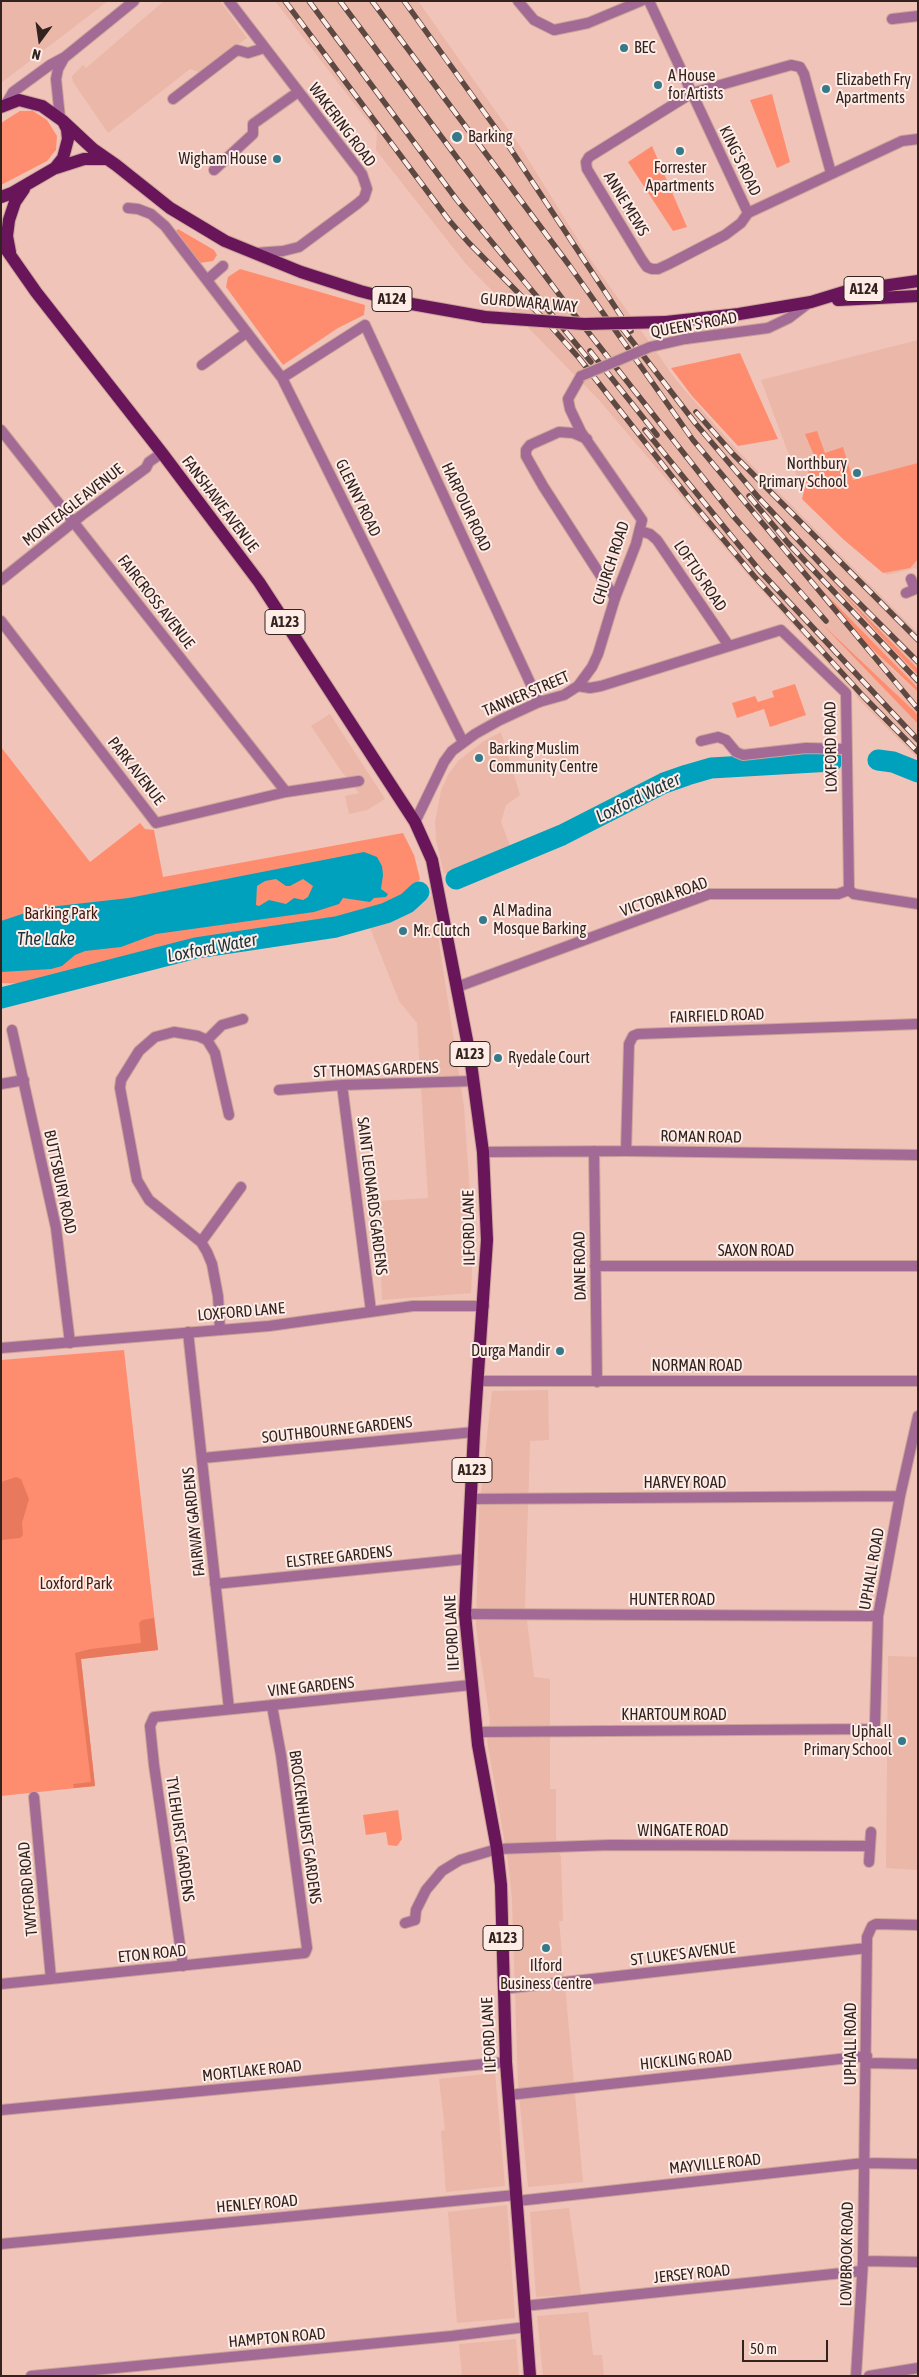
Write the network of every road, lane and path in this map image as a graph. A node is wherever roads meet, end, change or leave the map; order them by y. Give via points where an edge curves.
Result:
1 (134, 1) edge
2 (229, 1) edge
3 (518, 1) edge
4 (641, 1) edge
5 (649, 1) edge
6 (918, 16) edge
7 (892, 19) dead end
8 (264, 48) junction
9 (65, 57) junction
10 (298, 92) junction
11 (692, 93) junction
12 (173, 99) dead end
13 (4, 105) edge
14 (62, 120) junction
15 (918, 139) edge
16 (111, 161) junction
17 (214, 170) dead end
18 (49, 172) junction
19 (831, 173) junction
20 (32, 182) junction
21 (1, 197) edge
22 (128, 208) dead end
23 (748, 213) junction
24 (1, 242) edge
25 (292, 250) joint
26 (253, 253) junction
27 (223, 266) dead end
28 (18, 267) junction
29 (207, 280) junction
30 (918, 281) edge
31 (918, 296) edge
32 (811, 302) junction
33 (246, 333) junction
34 (202, 365) dead end
35 (581, 376) joint
36 (282, 378) junction
37 (1, 430) edge
38 (588, 440) junction
39 (162, 452) junction
40 (74, 522) junction
41 (640, 531) junction
42 (911, 579) dead end
43 (1, 580) edge
44 (913, 590) edge
45 (615, 598) junction
46 (1, 621) edge
47 (781, 630) joint
48 (729, 646) junction
49 (578, 686) junction
50 (539, 702) junction
51 (701, 741) dead end
52 (463, 742) junction
53 (846, 749) junction
54 (359, 781) dead end
55 (286, 792) junction
56 (415, 822) junction
57 (849, 890) junction
58 (918, 904) edge
59 (457, 987) junction
60 (242, 1020) dead end
61 (918, 1024) edge
62 (12, 1030) dead end
63 (208, 1040) junction
64 (24, 1080) junction
65 (474, 1081) junction
66 (1, 1084) edge
67 (342, 1085) junction
68 (279, 1090) dead end
69 (229, 1116) dead end
70 (594, 1151) junction
71 (626, 1151) junction
72 (483, 1152) junction
73 (918, 1155) edge
74 (241, 1187) dead end
75 (200, 1242) junction
76 (595, 1266) junction
77 (918, 1266) edge
78 (484, 1306) junction
79 (371, 1311) junction
80 (220, 1330) junction
81 (188, 1332) junction
82 (70, 1343) junction
83 (1, 1348) edge
84 (918, 1381) edge
85 (477, 1382) junction
86 (597, 1382) junction
87 (918, 1416) edge
88 (474, 1432) junction
89 (914, 1448) edge
90 (203, 1458) junction
91 (900, 1496) junction
92 (470, 1499) junction
93 (466, 1559) junction
94 (215, 1584) junction
95 (465, 1614) junction
96 (878, 1616) junction
97 (471, 1685) junction
98 (272, 1706) junction
99 (230, 1709) junction
100 (154, 1717) joint
101 (871, 1729) joint
102 (476, 1732) junction
103 (34, 1797) dead end
104 (871, 1832) dead end
105 (870, 1846) junction
106 (497, 1848) junction
107 (869, 1862) dead end
108 (405, 1923) dead end
109 (918, 1925) edge
110 (867, 1948) junction
111 (304, 1953) joint
112 (183, 1966) junction
113 (51, 1979) junction
114 (1, 1984) edge
115 (503, 1989) junction
116 (867, 2059) junction
117 (506, 2062) junction
118 (918, 2064) edge
119 (508, 2095) junction
120 (1, 2110) edge
121 (864, 2163) junction
122 (918, 2164) edge
123 (516, 2198) junction
124 (1, 2244) edge
125 (918, 2262) edge
126 (863, 2266) junction
127 (524, 2306) junction
128 (526, 2327) junction
129 (918, 2368) edge
130 (31, 2376) edge
131 (530, 2376) edge
132 (856, 2376) edge
133 (869, 2376) edge

1 - 9 street
2 - 8 street, WAKERING ROAD
3 - 4 street via 534,20 554,30 588,23
5 - 11 street, KING'S ROAD
6 - 7 street
8 - 10 street, WAKERING ROAD
8 - 12 street via 248,53 237,50
9 - 13 street via 13,92
9 - 14 street via 56,80
10 - 17 street via 253,124 253,134
10 - 25 street, WAKERING ROAD via 362,174 367,189 357,204 312,239
11 - 19 street via 783,66 800,67
11 - 23 street, KING'S ROAD
11 - 23 street, ANNE MEWS via 589,157 587,169 642,260 652,269 669,264 725,235
13 - 14 main road, GURDWARA WAY via 14,100 30,101
14 - 16 main road, GURDWARA WAY / A124
14 - 18 main road via 68,134 67,147 59,163
15 - 19 street, KING'S ROAD via 902,141
16 - 18 main road via 84,159 63,164
16 - 26 main road, GURDWARA WAY / A124 via 187,220
18 - 20 main road
19 - 23 street, KING'S ROAD
20 - 21 main road
20 - 28 main road, FANSHAWE AVENUE / A123 via 18,196 8,228 9,250
22 - 29 street, GLENNY ROAD via 151,214 166,226
24 - 28 main road, FANSHAWE AVENUE / A123
25 - 26 street, GURDWARA WAY
26 - 32 main road, GURDWARA WAY / A124, bridge via 368,293 484,317 584,324 666,322
27 - 29 street
28 - 39 main road, FANSHAWE AVENUE / A123
29 - 33 street, GLENNY ROAD
30 - 32 main road, GURDWARA WAY / A124 via 847,291
31 - 32 main road, GURDWARA WAY / A124
32 - 35 street, QUEEN'S ROAD, bridge via 768,328 650,347
33 - 34 street
33 - 36 street, GLENNY ROAD
35 - 38 street, CHURCH ROAD via 568,402
36 - 50 street, HARPOUR ROAD via 365,325
36 - 52 street, GLENNY ROAD
37 - 40 street, FAIRCROSS AVENUE
38 - 41 street, CHURCH ROAD via 641,517
38 - 45 street via 573,432 559,432 530,445 526,456
39 - 40 street, MONTEAGLE AVENUE via 146,468
39 - 56 main road, FANSHAWE AVENUE / A123 via 259,582
40 - 43 street, MONTEAGLE AVENUE
40 - 55 street, FAIRCROSS AVENUE
41 - 45 street, CHURCH ROAD
41 - 48 street, LOFTUS ROAD via 657,540
42 - 44 street
45 - 49 street, CHURCH ROAD via 592,667
46 - 55 street, PARK AVENUE via 156,823
47 - 48 street, TANNER STREET
47 - 53 street, LOXFORD ROAD via 846,693
48 - 49 street, TANNER STREET via 602,686
49 - 50 street, TANNER STREET
50 - 52 street, TANNER STREET
51 - 53 street via 718,737 744,755 806,748
52 - 56 street, TANNER STREET via 444,762
53 - 57 street, LOXFORD ROAD
54 - 55 street, PARK AVENUE
56 - 59 main road, ILFORD LANE / A123 via 432,860
57 - 58 street, VICTORIA ROAD via 854,894
57 - 59 street, VICTORIA ROAD via 838,894 709,894
59 - 65 main road, ILFORD LANE / A123
60 - 63 street via 222,1025
61 - 71 street, FAIRFIELD ROAD via 638,1034 629,1044
62 - 64 street, BUTTSBURY ROAD
63 - 69 street via 219,1066
63 - 75 street via 179,1033 155,1037 138,1051 121,1080 120,1088 142,1190 149,1200
64 - 66 street
64 - 82 street, BUTTSBURY ROAD via 56,1228
65 - 67 street, ST THOMAS GARDENS
65 - 72 main road, ILFORD LANE / A123
67 - 68 street, ST THOMAS GARDENS
67 - 79 street, SAINT LEONARDS GARDENS
70 - 71 street, ROMAN ROAD
70 - 72 street, ROMAN ROAD
70 - 76 street, DANE ROAD
71 - 73 street, ROMAN ROAD
72 - 78 main road, ILFORD LANE / A123 via 487,1240
74 - 75 street
75 - 80 street via 212,1264
76 - 77 street, SAXON ROAD
76 - 86 street, DANE ROAD
78 - 79 street, LOXFORD LANE via 438,1305
78 - 85 main road, ILFORD LANE / A123
79 - 80 street, LOXFORD LANE
80 - 81 street, LOXFORD LANE
81 - 82 street, LOXFORD LANE
81 - 90 street, FAIRWAY GARDENS
82 - 83 street, LOXFORD LANE
84 - 86 street, NORMAN ROAD
85 - 86 street, NORMAN ROAD
85 - 88 main road, ILFORD LANE / A123
87 - 89 street, UPHALL ROAD
88 - 90 street, SOUTHBOURNE GARDENS
88 - 92 main road, ILFORD LANE / A123
89 - 91 street, UPHALL ROAD
90 - 94 street, FAIRWAY GARDENS
91 - 92 street, HARVEY ROAD
91 - 96 street, UPHALL ROAD
92 - 93 main road, ILFORD LANE / A123
93 - 94 street, ELSTREE GARDENS
93 - 95 main road, ILFORD LANE / A123
94 - 99 street, FAIRWAY GARDENS
95 - 96 street, HUNTER ROAD
95 - 97 main road, ILFORD LANE / A123
96 - 101 street, UPHALL ROAD via 875,1724
97 - 98 street, VINE GARDENS
97 - 102 main road, ILFORD LANE / A123
98 - 99 street, VINE GARDENS
98 - 111 street, BROCKENHURST GARDENS via 281,1755 306,1948
99 - 100 street, VINE GARDENS
100 - 112 street, TYLEHURST GARDENS via 150,1726 154,1765
101 - 102 street, KHARTOUM ROAD
102 - 106 main road, ILFORD LANE / A123
103 - 113 street, TWYFORD ROAD
104 - 105 street
105 - 106 street, WINGATE ROAD
105 - 107 street
106 - 108 street, WINGATE ROAD via 460,1860 442,1871 426,1890 414,1920
106 - 115 main road, ILFORD LANE / A123 via 503,1920
109 - 110 street, UPHALL ROAD via 876,1924 867,1937
110 - 115 street, ST LUKE'S AVENUE
110 - 116 street, UPHALL ROAD
111 - 112 street, ETON ROAD
112 - 113 street, ETON ROAD
113 - 114 street, ETON ROAD
115 - 117 main road, ILFORD LANE / A123
116 - 118 street, HICKLING ROAD
116 - 119 street, HICKLING ROAD
116 - 121 street, UPHALL ROAD
117 - 119 main road, ILFORD LANE / A123
117 - 120 street, MORTLAKE ROAD
119 - 123 main road, ILFORD LANE / A123
121 - 122 street, MAYVILLE ROAD
121 - 123 street, MAYVILLE ROAD
121 - 126 street, LOWBROOK ROAD
123 - 124 street, HENLEY ROAD
123 - 127 main road, ILFORD LANE / A123
125 - 126 street, JERSEY ROAD
126 - 127 street, JERSEY ROAD
126 - 132 street, LOWBROOK ROAD
127 - 128 main road, ILFORD LANE / A123
128 - 130 street, HAMPTON ROAD
128 - 131 main road, ILFORD LANE / A123
129 - 133 street

